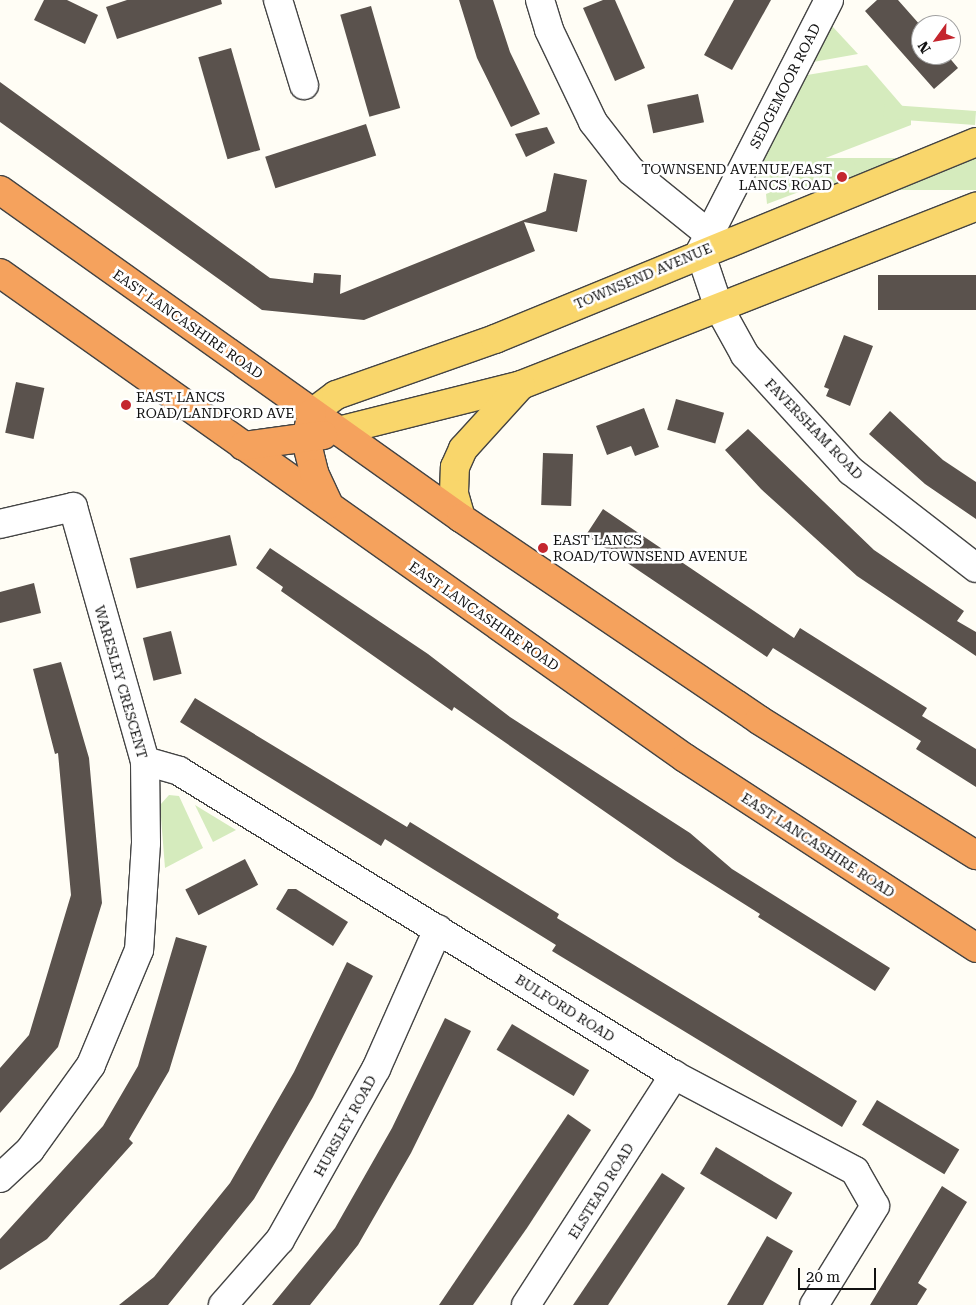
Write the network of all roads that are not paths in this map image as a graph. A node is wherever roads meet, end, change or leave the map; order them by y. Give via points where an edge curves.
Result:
1 (278, 0) edge
2 (540, 0) edge
3 (829, 0) edge
4 (304, 85) dead end
5 (976, 142) edge
6 (0, 190) edge
7 (976, 207) edge
8 (704, 243) junction
9 (0, 273) edge
10 (719, 308) junction
11 (521, 385) junction
12 (312, 413) junction
13 (338, 431) junction
14 (306, 440) junction
15 (243, 446) junction
16 (329, 505) junction
17 (461, 518) junction
18 (0, 524) edge
19 (976, 568) edge
20 (144, 761) junction
21 (976, 855) edge
22 (438, 929) junction
23 (976, 948) edge
24 (674, 1075) junction
25 (0, 1178) edge
26 (223, 1305) edge
27 (526, 1305) edge
28 (814, 1305) edge

1 - 4 street
2 - 8 street via 549,30 593,122 631,171
3 - 8 street, SEDGEMOOR ROAD
5 - 8 main road, TOWNSEND AVENUE
6 - 12 highway, EAST LANCASHIRE ROAD
7 - 10 main road
8 - 10 street, FAVERSHAM ROAD
8 - 12 main road, TOWNSEND AVENUE via 494,339 336,395
9 - 15 highway, EAST LANCASHIRE ROAD
10 - 11 main road
10 - 19 street, FAVERSHAM ROAD via 745,356 851,471
11 - 13 main road
11 - 17 main road via 463,449 455,467 454,493
12 - 13 highway, EAST LANCASHIRE ROAD
12 - 14 highway
13 - 14 highway
13 - 17 highway, EAST LANCASHIRE ROAD
14 - 15 highway
14 - 16 highway via 314,473
15 - 16 highway, EAST LANCASHIRE ROAD
16 - 23 highway, EAST LANCASHIRE ROAD via 685,758
17 - 21 highway, EAST LANCASHIRE ROAD via 759,720
18 - 20 street, WARESLEY CRESCENT via 73,507
20 - 22 street, BULFORD ROAD via 179,771
20 - 25 street, WARESLEY CRESCENT via 146,843 139,950 91,1065 30,1150
22 - 24 street, BULFORD ROAD
22 - 26 street, HURSLEY ROAD via 376,1069 280,1240
24 - 27 street, ELSTEAD ROAD
24 - 28 street, BULFORD ROAD via 855,1172 874,1206

